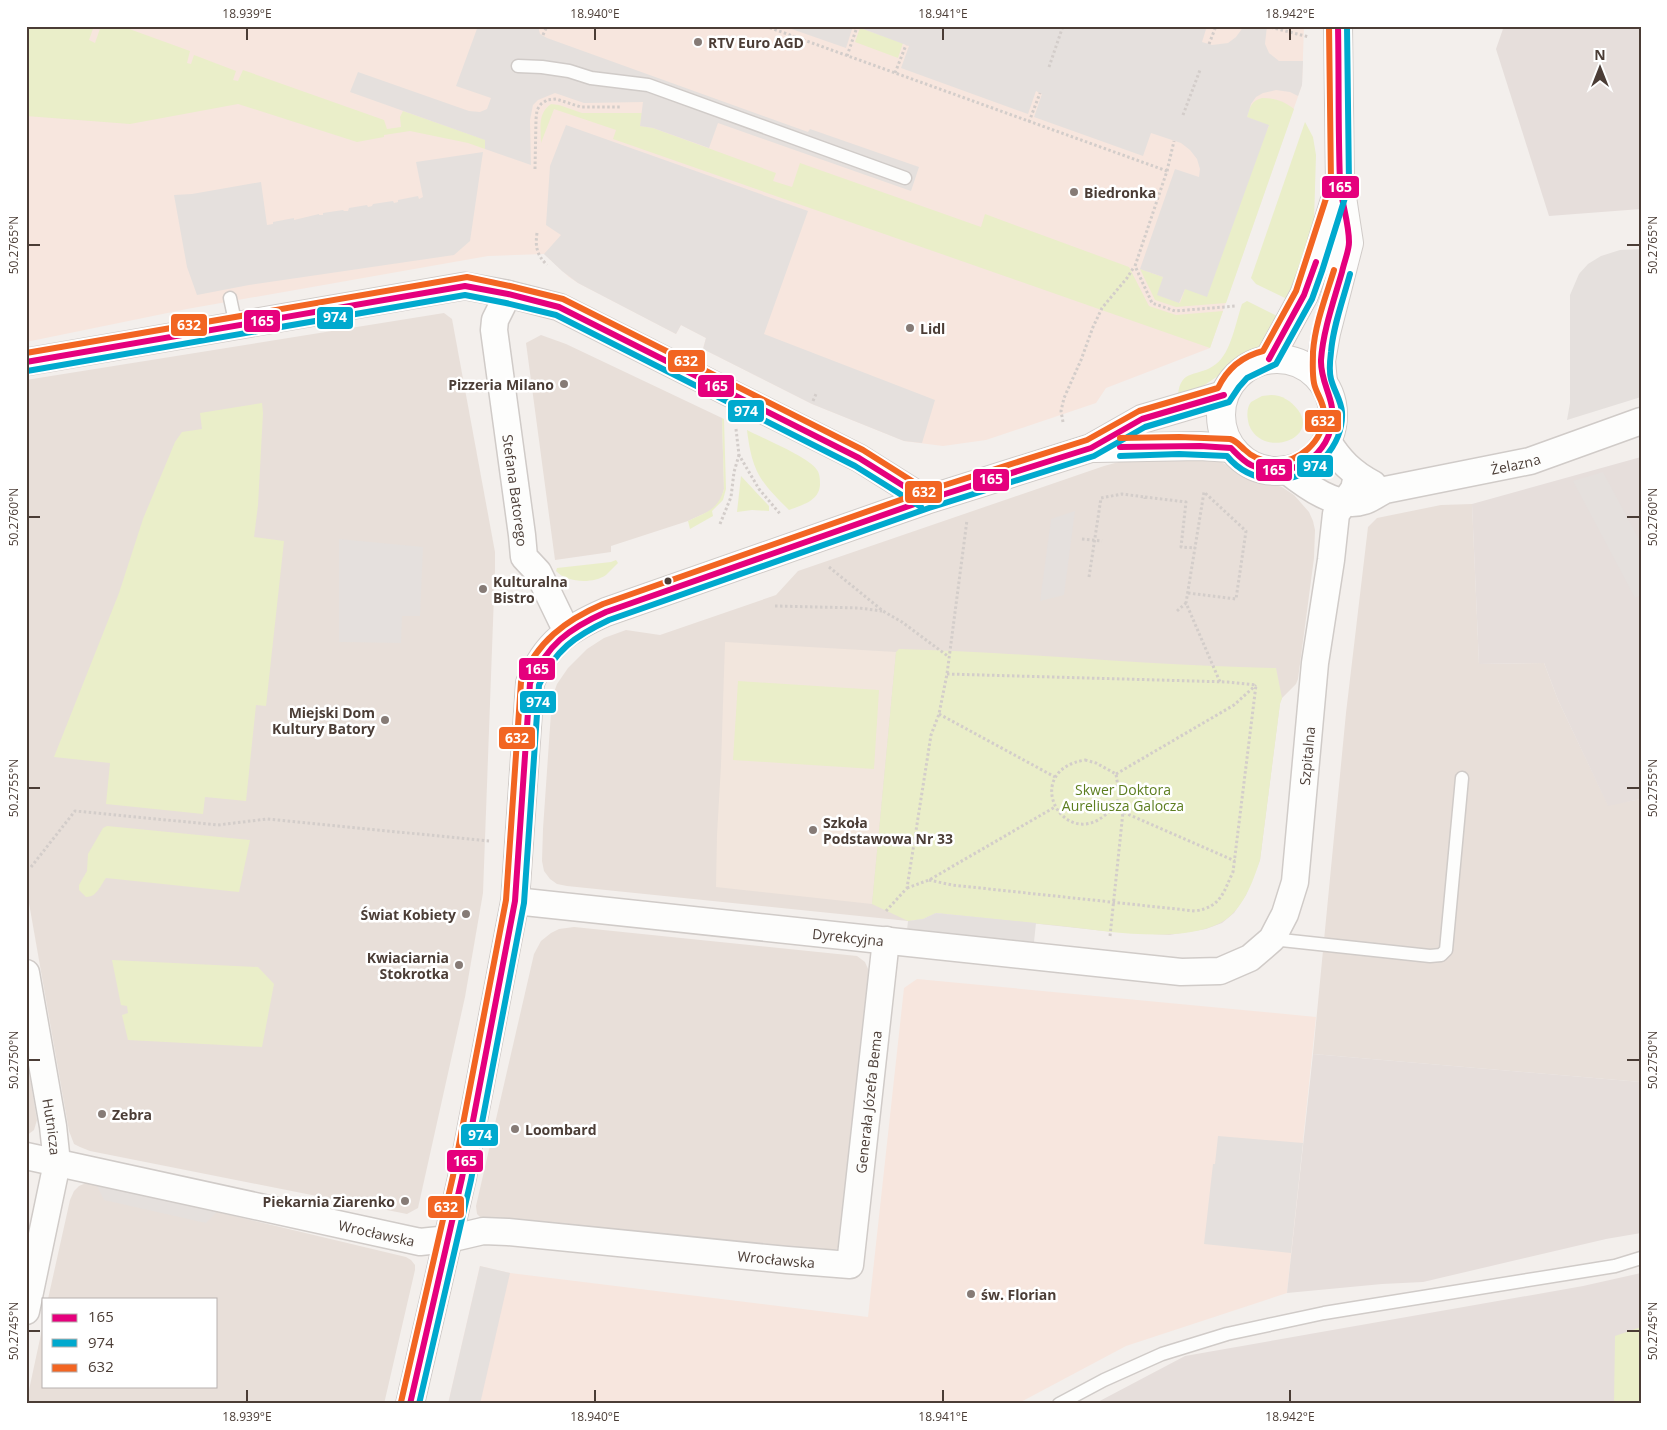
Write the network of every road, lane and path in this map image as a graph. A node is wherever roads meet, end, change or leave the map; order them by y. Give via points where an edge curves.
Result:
1 (547, 26) edge
2 (765, 26) edge
3 (1063, 26) edge
4 (1216, 26) edge
5 (1266, 26) edge
6 (1338, 26) edge
7 (857, 27) edge
8 (543, 35) dead end
9 (1312, 38) dead end
10 (1209, 44) dead end
11 (906, 45) dead end
12 (847, 56) junction
13 (518, 66) dead end
14 (1049, 67) dead end
15 (1200, 70) dead end
16 (895, 73) junction
17 (1040, 93) dead end
18 (626, 108) dead end
19 (1183, 115) dead end
20 (1029, 122) junction
21 (1174, 141) dead end
22 (535, 169) dead end
23 (1167, 171) junction
24 (905, 178) dead end
25 (1340, 184) junction
26 (537, 233) dead end
27 (547, 266) dead end
28 (1135, 266) junction
29 (508, 294) junction
30 (230, 298) dead end
31 (1236, 306) dead end
32 (236, 326) junction
33 (1269, 359) junction
34 (26, 362) edge
35 (1323, 382) junction
36 (1224, 395) junction
37 (1641, 421) edge
38 (1063, 422) dead end
39 (736, 427) dead end
40 (1327, 440) junction
41 (1091, 448) junction
42 (1231, 448) junction
43 (739, 455) junction
44 (1286, 470) junction
45 (1357, 476) junction
46 (1385, 490) junction
47 (926, 500) junction
48 (1345, 502) junction
49 (781, 515) dead end
50 (967, 520) dead end
51 (720, 524) dead end
52 (1082, 539) dead end
53 (1095, 540) junction
54 (1102, 541) dead end
55 (1195, 548) junction
56 (829, 567) dead end
57 (1089, 577) dead end
58 (1188, 593) junction
59 (1186, 602) junction
60 (775, 606) dead end
61 (883, 611) junction
62 (1177, 611) dead end
63 (567, 632) junction
64 (949, 657) junction
65 (947, 674) junction
66 (1220, 682) junction
67 (1256, 685) junction
68 (939, 714) junction
69 (1116, 774) junction
70 (1055, 777) junction
71 (1462, 778) dead end
72 (1116, 805) junction
73 (1055, 807) junction
74 (1124, 812) junction
75 (492, 841) dead end
76 (1235, 861) junction
77 (31, 867) dead end
78 (929, 880) junction
79 (907, 888) junction
80 (516, 901) junction
81 (1113, 903) junction
82 (1111, 927) dead end
83 (1272, 939) junction
84 (886, 940) junction
85 (1181, 972) joint
86 (26, 973) edge
87 (26, 1156) edge
88 (57, 1163) junction
89 (449, 1239) junction
90 (1641, 1258) edge
91 (850, 1265) joint
92 (26, 1311) edge
93 (410, 1404) edge
94 (1059, 1404) edge

1 - 8 path
2 - 12 path
3 - 14 path
4 - 10 path
5 - 9 path
6 - 25 street
7 - 12 path
11 - 16 path
12 - 16 path
13 - 24 lane via 648,85
15 - 19 path
16 - 20 path
17 - 20 path
18 - 22 path via 581,107 556,99 541,104 536,119
20 - 23 path
21 - 23 path
23 - 28 path
25 - 33 street via 1311,277
25 - 35 street via 1349,243 1326,333 1321,361
26 - 27 path via 538,257
28 - 31 path via 1152,304 1175,311
28 - 38 path via 1102,308 1092,327 1064,398
29 - 32 street via 465,286
29 - 47 street via 559,307 859,458
29 - 63 street, Stefana Batorego via 495,320 494,330 524,557 538,572
30 - 32 lane
32 - 34 street
33 - 35 street via 1287,359 1303,365
33 - 36 street via 1252,364 1238,374
35 - 40 street via 1332,406
36 - 41 street via 1142,418
36 - 42 street via 1220,423
37 - 46 street, Żelazna via 1530,461
39 - 43 path
40 - 44 street via 1310,460
40 - 45 street via 1335,454
41 - 42 street
41 - 47 street
42 - 44 street via 1252,465 1268,470
43 - 49 path via 759,488
43 - 51 path via 732,497
44 - 48 street, Żelazna via 1314,491
45 - 46 street
45 - 48 street, Szpitalna
46 - 48 street, Żelazna via 1364,502
47 - 63 street via 606,612
48 - 83 street, Szpitalna via 1336,514 1316,663 1295,882 1285,914
50 - 64 path
52 - 53 path
53 - 54 path
53 - 55 path via 1101,498 1122,494 1186,502 1180,547
53 - 57 path
55 - 58 path
55 - 58 path via 1204,492 1246,531 1236,599
56 - 61 path
58 - 59 path
59 - 62 path
59 - 66 path
60 - 61 path
61 - 64 path
63 - 80 street via 544,655 530,683
64 - 65 path
65 - 66 path
65 - 68 path
66 - 67 path
67 - 69 path via 1234,705
67 - 76 path
68 - 70 path
68 - 79 path via 932,735
69 - 70 path via 1084,760 1071,762
69 - 72 path via 1119,793
70 - 73 path via 1052,795
71 - 83 lane via 1446,950 1441,955
72 - 73 path via 1097,820 1086,823 1074,822
72 - 74 path
73 - 78 path
74 - 76 path
74 - 81 path
75 - 77 path via 267,818 218,825 75,811
76 - 81 path via 1223,894 1205,910
78 - 79 path
78 - 81 path
79 - 84 path via 886,910
80 - 84 street, Dyrekcyjna
80 - 89 street
81 - 82 path
83 - 85 street, Szpitalna via 1250,958 1220,970
84 - 85 street, Dyrekcyjna
84 - 91 street, Generała Józefa Bema
86 - 88 street, Hutnicza
87 - 88 street, Wrocławska
88 - 89 street, Wrocławska via 420,1242
88 - 92 street, Hutnicza
89 - 91 street, Wrocławska via 483,1231 508,1232
89 - 93 street
90 - 94 lane via 1615,1266 1324,1313 1227,1334 1162,1354

